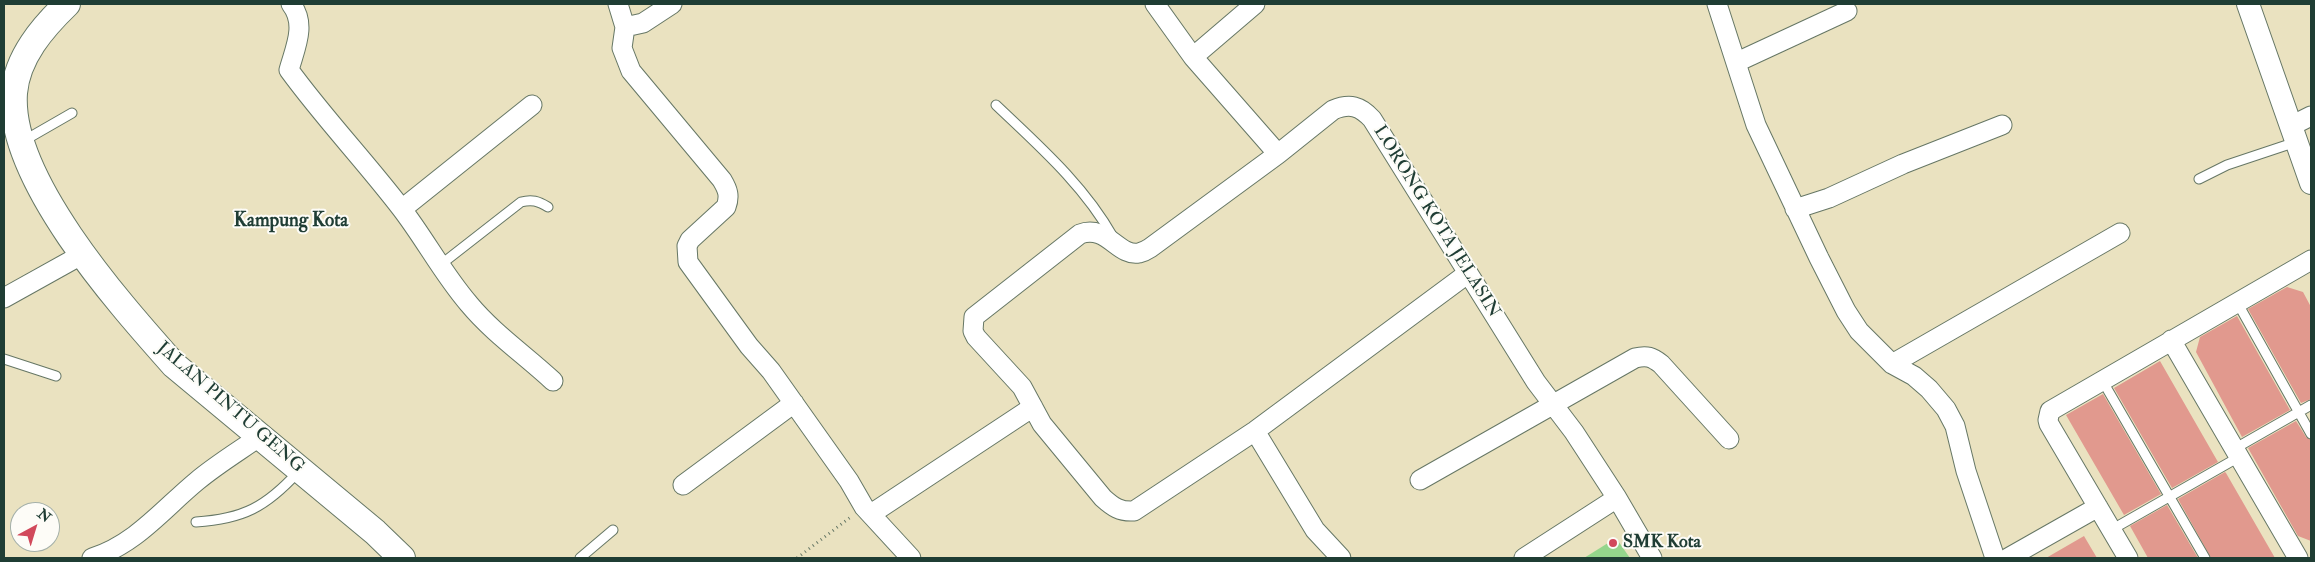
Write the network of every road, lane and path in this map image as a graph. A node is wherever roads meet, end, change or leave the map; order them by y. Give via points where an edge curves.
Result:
1 (68, 4) edge
2 (291, 4) edge
3 (618, 4) edge
4 (672, 4) edge
5 (1155, 4) edge
6 (1255, 4) edge
7 (1718, 4) edge
8 (2248, 4) edge
9 (1847, 11) dead end
10 (625, 27) junction
11 (1193, 57) junction
12 (1737, 62) junction
13 (12, 67) edge
14 (532, 105) dead end
15 (996, 105) dead end
16 (72, 113) dead end
17 (2311, 116) edge
18 (2002, 125) dead end
19 (2299, 134) edge
20 (20, 142) junction
21 (1278, 154) junction
22 (2199, 179) dead end
23 (2311, 183) edge
24 (548, 208) dead end
25 (402, 209) junction
26 (1795, 209) junction
27 (2120, 233) dead end
28 (1117, 244) junction
29 (83, 254) junction
30 (2310, 265) edge
31 (439, 266) junction
32 (1467, 274) junction
33 (4, 298) edge
34 (2236, 302) junction
35 (2171, 340) junction
36 (4, 359) edge
37 (1892, 364) junction
38 (56, 376) dead end
39 (2102, 380) junction
40 (553, 381) dead end
41 (794, 404) junction
42 (1553, 404) junction
43 (2311, 405) edge
44 (1033, 407) junction
45 (2299, 412) junction
46 (1255, 431) junction
47 (2311, 434) edge
48 (259, 436) junction
49 (1729, 439) dead end
50 (2237, 453) junction
51 (299, 470) junction
52 (1420, 480) dead end
53 (683, 485) dead end
54 (2169, 496) junction
55 (1617, 498) junction
56 (2098, 507) junction
57 (868, 510) junction
58 (196, 522) dead end
59 (613, 530) dead end
60 (2111, 530) junction
61 (92, 558) edge
62 (402, 558) edge
63 (580, 558) edge
64 (797, 558) edge
65 (911, 558) edge
66 (1341, 558) edge
67 (1524, 558) edge
68 (1652, 558) edge
69 (1996, 558) edge
70 (2008, 558) edge
71 (2128, 558) edge
72 (2205, 558) edge
73 (2298, 558) edge

1 - 13 main road, JALAN PINTU GENG
2 - 25 street via 300,35 289,70 314,105 332,122
3 - 10 street
4 - 10 street via 643,23
5 - 11 street
6 - 11 street
7 - 12 street
8 - 19 street
9 - 12 street
10 - 41 street via 622,48 631,71 728,190 726,207 686,246 688,262
11 - 21 street
12 - 26 street via 1756,125
13 - 20 main road, JALAN PINTU GENG via 14,121
14 - 25 street
15 - 28 lane via 1056,164 1101,215
16 - 20 lane
17 - 19 street
18 - 26 street via 1903,164 1829,198
19 - 22 lane
19 - 23 street
20 - 29 main road, JALAN PINTU GENG via 41,188
21 - 28 street, LORONG KOTA JELASIN via 1150,248 1133,253
21 - 32 street, LORONG KOTA JELASIN via 1333,110 1354,106 1365,112
24 - 31 lane via 530,200 521,202
25 - 31 street
26 - 37 street via 1846,312 1859,331
27 - 37 street
28 - 44 street, LORONG KOTA JELASIN via 1100,233 1080,234 974,317 976,337 1022,387
29 - 33 street
29 - 48 main road, JALAN PINTU GENG via 174,365
30 - 34 street
31 - 40 street via 469,305
32 - 42 street, LORONG KOTA JELASIN
32 - 46 street
34 - 35 street
34 - 45 lane
35 - 39 street
35 - 50 street
36 - 38 lane
37 - 69 street via 1929,389 1955,426 1966,470
39 - 54 lane
39 - 56 street via 2054,408 2048,415
41 - 53 street
41 - 57 street
42 - 49 street via 1635,358 1646,356 1661,364
42 - 52 street
42 - 55 street, LORONG KOTA JELASIN
43 - 45 lane
44 - 46 street via 1042,424 1103,498 1124,512 1134,511
44 - 57 street
45 - 47 lane
45 - 50 lane
46 - 66 street via 1315,530
48 - 51 main road, JALAN PINTU GENG
48 - 61 street via 197,481 145,529
50 - 54 lane
50 - 73 street
51 - 58 lane via 279,492 254,508 224,520
51 - 62 main road, JALAN PINTU GENG
54 - 60 lane
54 - 72 lane
55 - 67 street
55 - 68 street, LORONG KOTA JELASIN
56 - 60 street
56 - 70 street
57 - 64 path
57 - 65 street
59 - 63 lane
60 - 71 street

